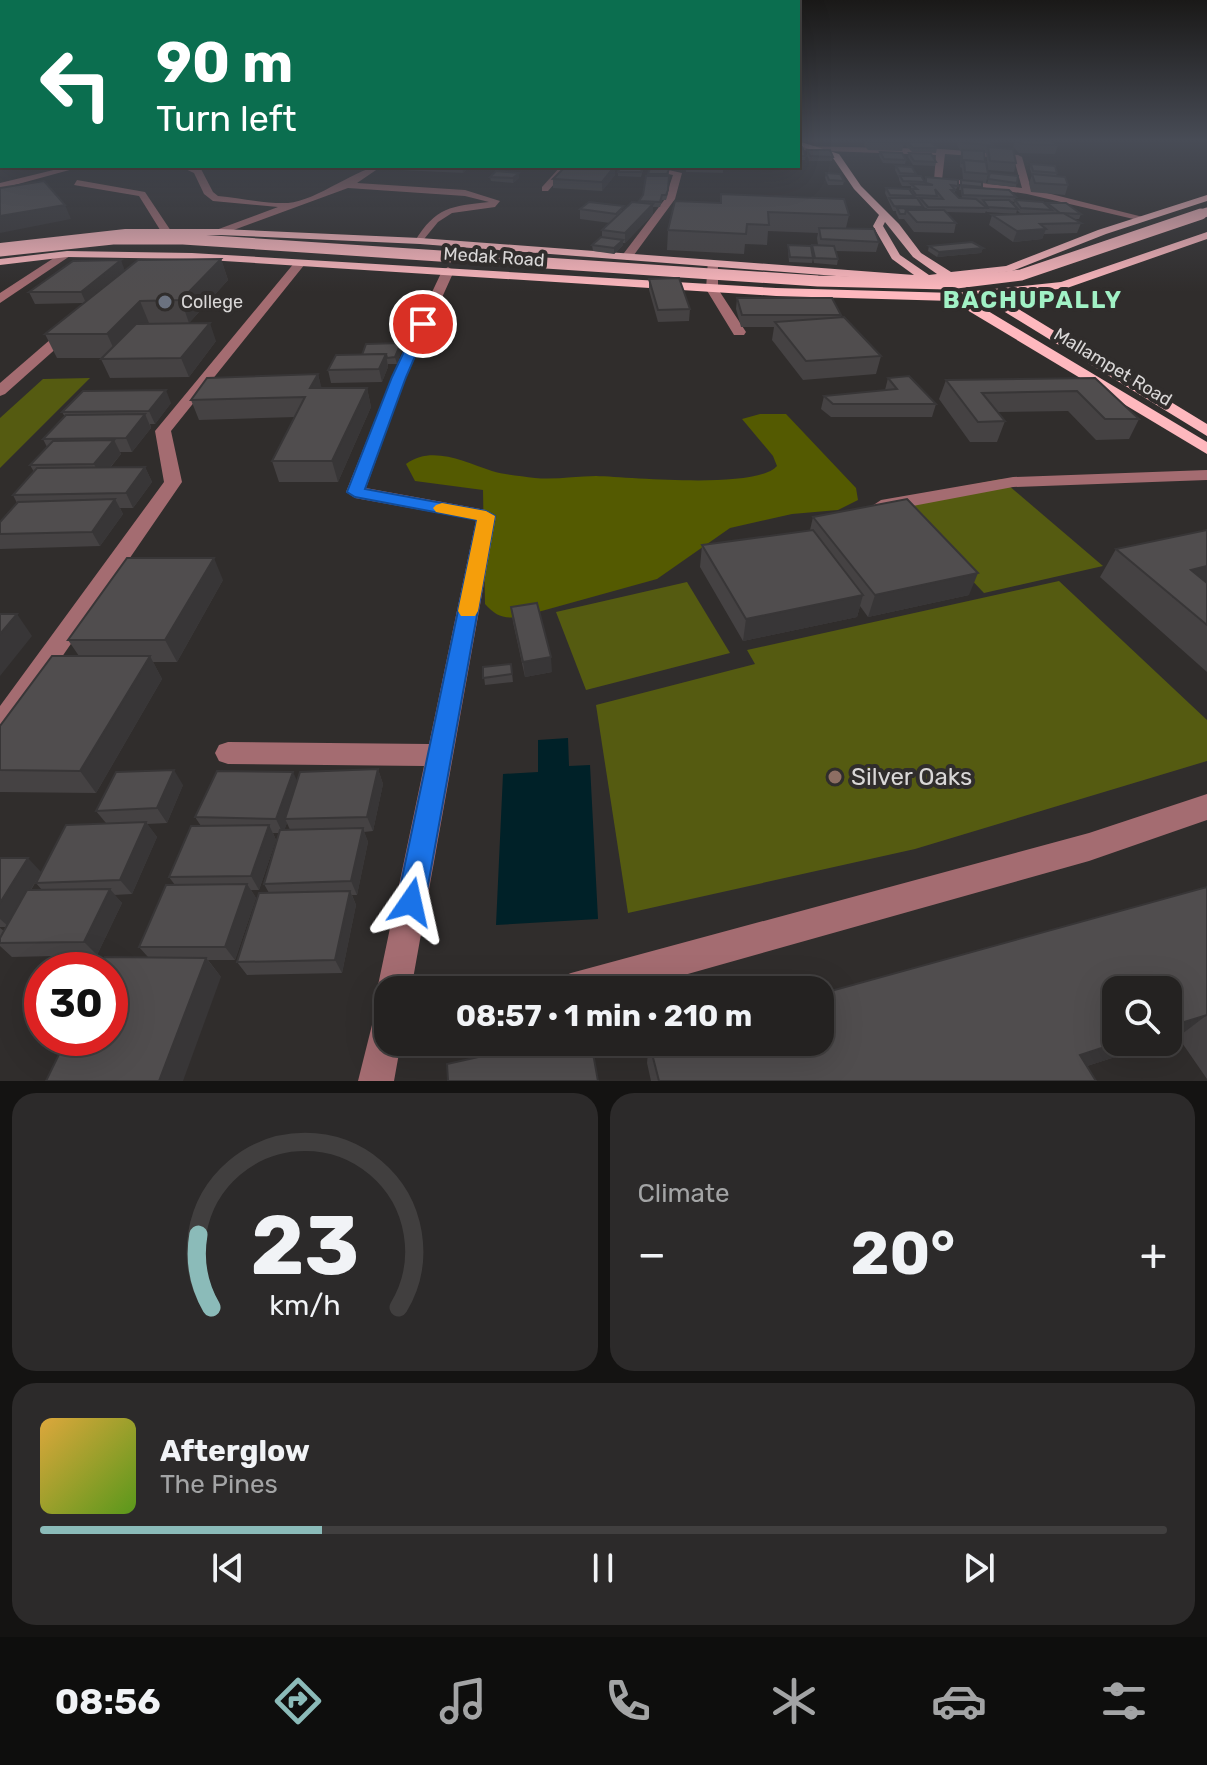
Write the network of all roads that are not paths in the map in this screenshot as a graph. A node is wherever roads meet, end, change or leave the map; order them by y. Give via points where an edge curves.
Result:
1 (127, 191) edge
2 (208, 191) edge
3 (330, 191) edge
4 (427, 191) edge
5 (672, 191) edge
6 (861, 191) edge
7 (1029, 191) edge
8 (1207, 198) edge
9 (290, 206) junction
10 (1207, 212) edge
11 (883, 216) junction
12 (1142, 218) junction
13 (1207, 223) edge
14 (166, 231) junction
15 (220, 232) junction
16 (1102, 232) junction
17 (1204, 238) edge
18 (420, 241) junction
19 (1165, 250) junction
20 (0, 254) edge
21 (67, 254) junction
22 (155, 255) junction
23 (627, 257) junction
24 (712, 262) junction
25 (299, 264) junction
26 (143, 266) edge
27 (448, 271) junction
28 (951, 278) junction
29 (927, 279) junction
30 (712, 289) junction
31 (986, 295) junction
32 (955, 297) junction
33 (0, 299) edge
34 (83, 318) edge
35 (739, 332) dead end
36 (0, 391) edge
37 (1207, 431) edge
38 (1207, 449) edge
39 (1207, 475) edge
40 (864, 509) edge
41 (0, 726) edge
42 (228, 753) dead end
43 (440, 755) junction
44 (1207, 807) edge
45 (397, 976) edge
46 (622, 976) edge
47 (382, 1056) edge
48 (376, 1081) edge

1 - 14 street via 142,194
2 - 9 street via 216,199
3 - 9 street
4 - 18 street via 495,201 433,218
5 - 23 street
6 - 11 main road
7 - 12 street
8 - 12 main road, Medak Road
9 - 15 street
10 - 20 main road, bridge via 1021,275 948,284 818,281 183,239 113,239
11 - 28 main road via 917,255
11 - 29 main road via 878,226 896,257
12 - 16 main road, Medak Road
13 - 20 main road, bridge via 1041,279 957,290 673,281 193,247 111,245
14 - 15 main road, Medak Road
14 - 20 main road, Medak Road via 75,235
15 - 18 main road, Medak Road
16 - 19 main road
16 - 28 main road, Medak Road via 1008,269
17 - 19 main road, Medak Road
18 - 23 main road, Medak Road
19 - 31 main road, Medak Road via 1063,285
20 - 21 main road, Medak Road
21 - 22 main road, Medak Road
21 - 33 street
22 - 25 main road, Medak Road
22 - 26 street
23 - 24 main road, Medak Road
24 - 29 main road, Medak Road
24 - 30 street
25 - 27 main road, Medak Road
25 - 41 street via 163,431 173,482
27 - 30 main road, Medak Road
27 - 43 street via 399,377 355,492 486,516
28 - 29 main road, Medak Road
30 - 32 main road, Medak Road
30 - 35 street
31 - 32 main road, Medak Road
31 - 37 main road, Mallampet Road
32 - 38 main road, Mallampet Road
34 - 36 street
39 - 40 street via 1013,482
42 - 43 street
43 - 45 street
44 - 46 street via 1089,847
47 - 48 street

